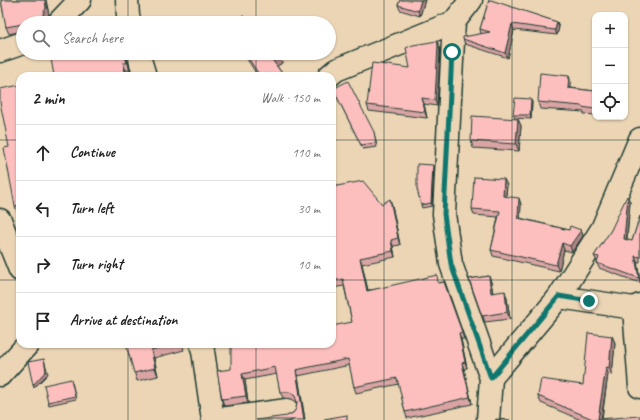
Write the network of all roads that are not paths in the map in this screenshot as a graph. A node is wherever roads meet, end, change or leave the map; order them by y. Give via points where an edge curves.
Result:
1 (80, 0) edge
2 (127, 0) edge
3 (471, 0) edge
4 (65, 16) edge
5 (128, 16) edge
6 (454, 22) junction
7 (16, 45) edge
8 (0, 51) edge
9 (140, 60) edge
10 (144, 72) edge
11 (334, 72) edge
12 (640, 139) edge
13 (0, 220) edge
14 (16, 260) edge
15 (559, 296) junction
16 (637, 307) edge
17 (24, 348) edge
18 (202, 348) edge
19 (0, 375) edge
20 (491, 378) junction
21 (640, 387) edge
22 (287, 410) dead end
23 (213, 420) edge
24 (488, 420) edge

1 - 4 street
2 - 5 street
3 - 6 street
6 - 11 street
6 - 20 street via 444,214 451,264
7 - 8 street
9 - 10 street
12 - 15 street via 602,229
13 - 14 street
15 - 16 street
15 - 20 street
16 - 21 street
17 - 19 street
18 - 23 street
20 - 24 street
22 - 23 street

